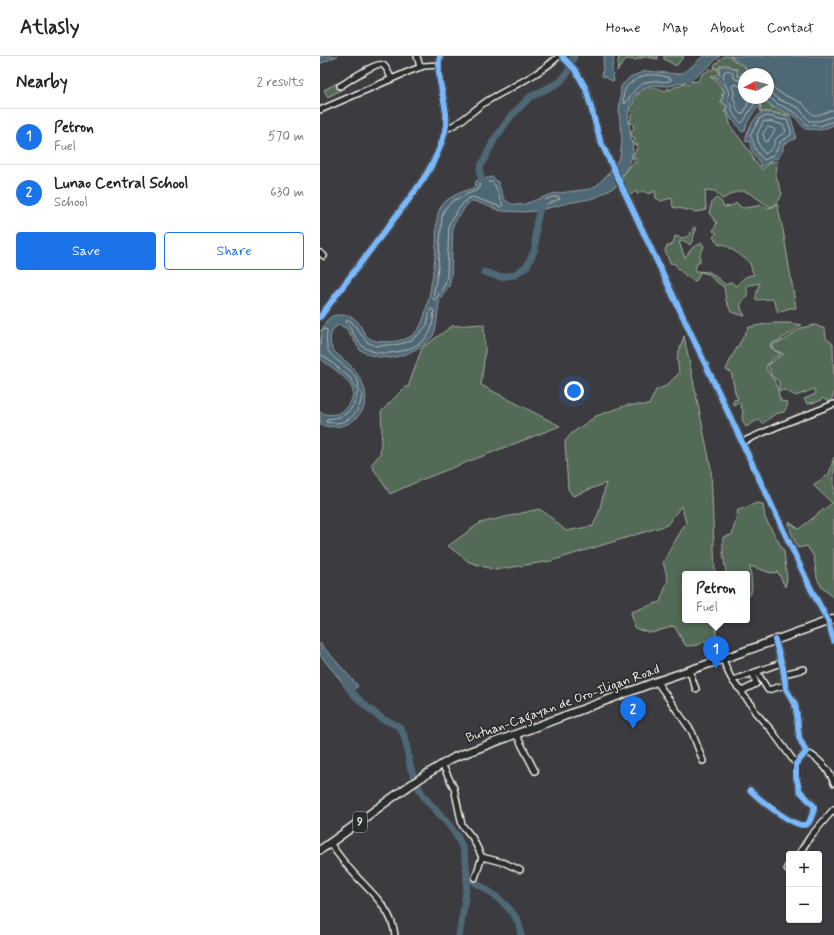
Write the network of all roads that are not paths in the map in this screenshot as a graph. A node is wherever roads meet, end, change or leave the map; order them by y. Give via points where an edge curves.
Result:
1 (417, 56) edge
2 (440, 56) edge
3 (562, 56) edge
4 (438, 65) junction
5 (420, 68) junction
6 (392, 79) junction
7 (340, 86) dead end
8 (320, 110) edge
9 (446, 129) junction
10 (320, 317) edge
11 (834, 404) edge
12 (742, 442) junction
13 (831, 620) edge
14 (775, 640) junction
15 (834, 641) edge
16 (724, 659) junction
17 (781, 663) junction
18 (689, 670) junction
19 (804, 670) dead end
20 (755, 672) junction
21 (784, 674) junction
22 (733, 680) junction
23 (657, 682) junction
24 (786, 685) junction
25 (696, 689) dead end
26 (742, 691) junction
27 (516, 734) junction
28 (806, 752) junction
29 (703, 761) dead end
30 (442, 764) junction
31 (796, 764) junction
32 (535, 771) dead end
33 (833, 775) edge
34 (834, 783) edge
35 (750, 790) dead end
36 (834, 809) edge
37 (330, 843) junction
38 (321, 848) edge
39 (801, 851) edge
40 (482, 857) junction
41 (520, 870) dead end
42 (475, 878) dead end
43 (395, 935) edge

1 - 5 street
2 - 4 street
3 - 9 street via 485,102 457,124
3 - 12 street via 576,71 588,93 598,135
4 - 5 street
4 - 9 street
5 - 6 street
6 - 7 street via 384,66 379,64
6 - 8 street
9 - 10 street via 430,170
11 - 12 street
12 - 13 street via 811,589
13 - 14 highway, Butuan-Cagayan de Oro-Iligan Road / 9
13 - 15 street
14 - 16 highway, Butuan-Cagayan de Oro-Iligan Road / 9
14 - 17 street
16 - 18 highway, Butuan-Cagayan de Oro-Iligan Road / 9
16 - 22 street
17 - 20 street
17 - 21 street
18 - 23 highway, Butuan-Cagayan de Oro-Iligan Road / 9
18 - 25 street
19 - 21 street
20 - 22 street
20 - 24 street via 768,690
20 - 26 street via 756,684
21 - 24 street
22 - 26 street
23 - 27 highway, Butuan-Cagayan de Oro-Iligan Road / 9
23 - 29 street via 692,732
24 - 28 street via 795,704 799,738
26 - 31 street
27 - 30 highway, Butuan-Cagayan de Oro-Iligan Road / 9
27 - 32 street
28 - 31 street
28 - 33 street via 818,759
30 - 37 highway, Butuan-Cagayan de Oro-Iligan Road / 9
30 - 40 street via 454,788 462,825 472,837
31 - 35 street via 798,786 814,806 807,825 788,819
33 - 34 street
36 - 39 street
37 - 38 highway, Butuan-Cagayan de Oro-Iligan Road / 9
37 - 43 street via 386,910
40 - 41 street
40 - 42 street

